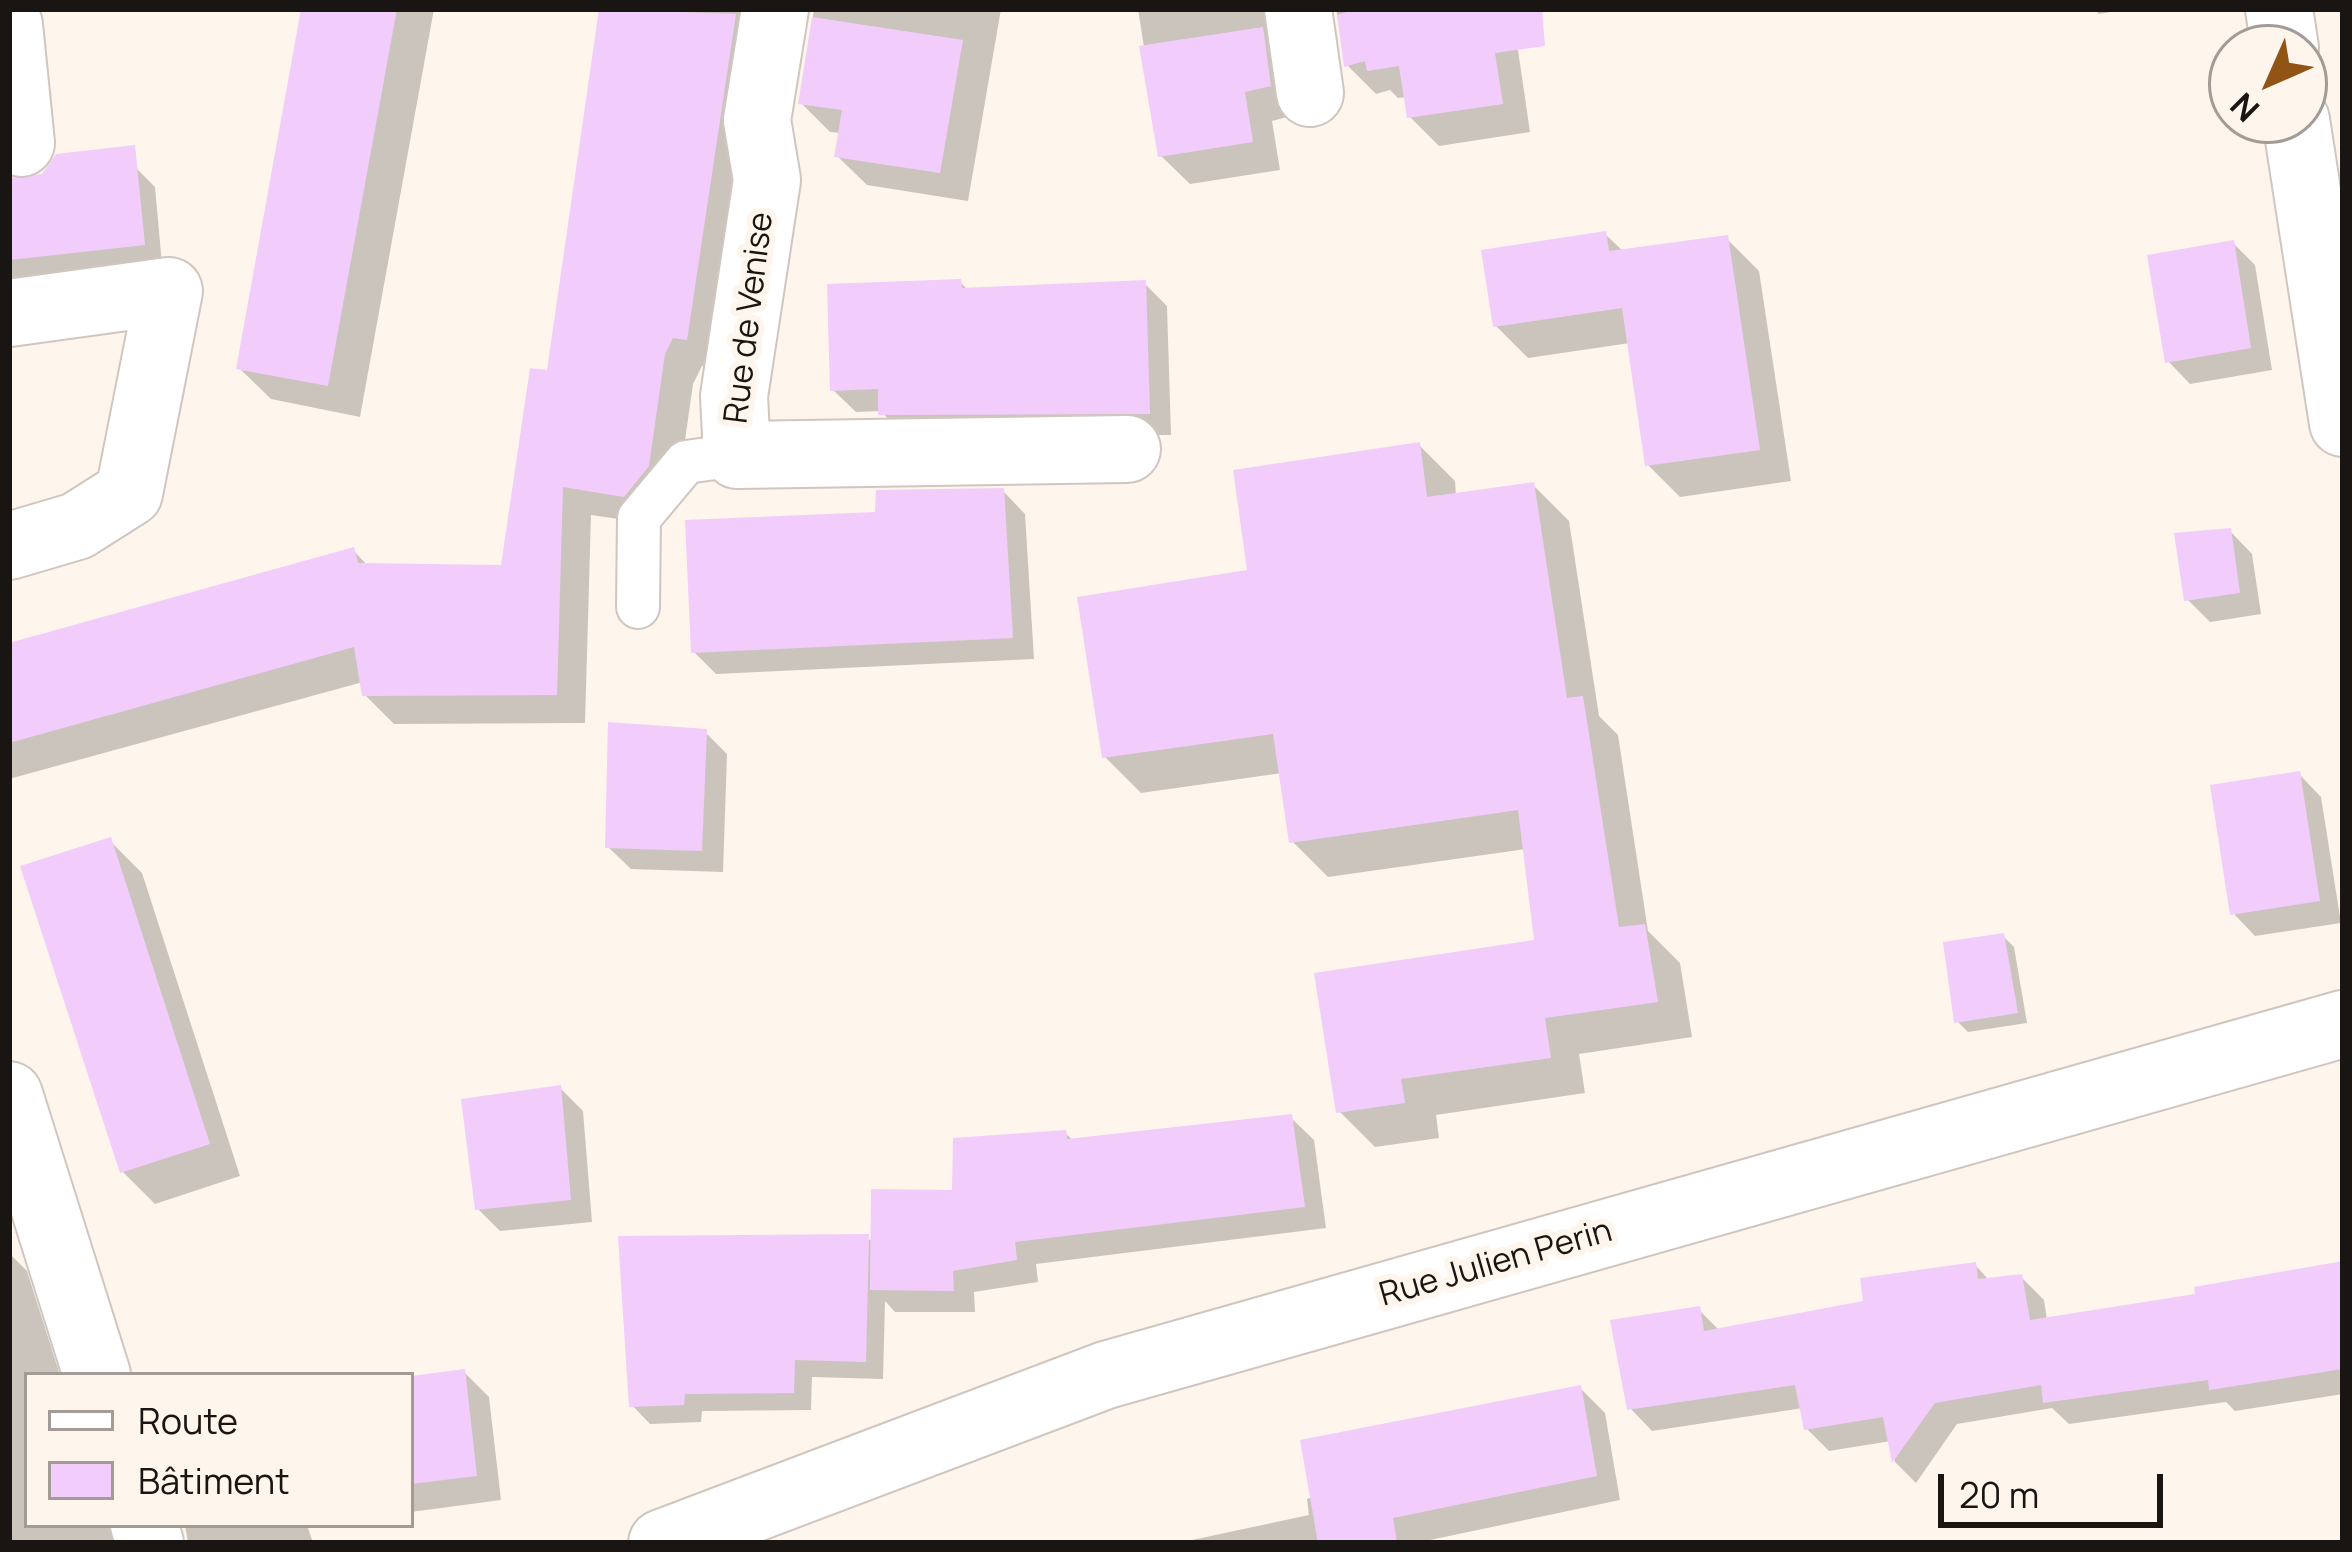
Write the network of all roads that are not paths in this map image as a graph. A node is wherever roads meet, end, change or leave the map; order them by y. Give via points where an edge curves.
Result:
1 (776, 9) edge
2 (1298, 9) edge
3 (9, 25) edge
4 (1310, 93) dead end
5 (21, 143) dead end
6 (2300, 144) edge
7 (9, 313) edge
8 (2343, 423) edge
9 (1127, 449) dead end
10 (736, 455) junction
11 (9, 546) edge
12 (638, 607) dead end
13 (2343, 1024) edge
14 (9, 1094) edge
15 (96, 1372) edge
16 (662, 1543) edge

1 - 10 street, Rue de Venise via 757,120 767,180 734,396
2 - 4 street
3 - 5 street
6 - 8 street
7 - 11 street via 169,291 129,493 77,526
9 - 10 street, Rue de Venise
10 - 12 lane via 686,462 639,518
13 - 16 street, Rue Julien Perin via 1106,1375
14 - 15 street

